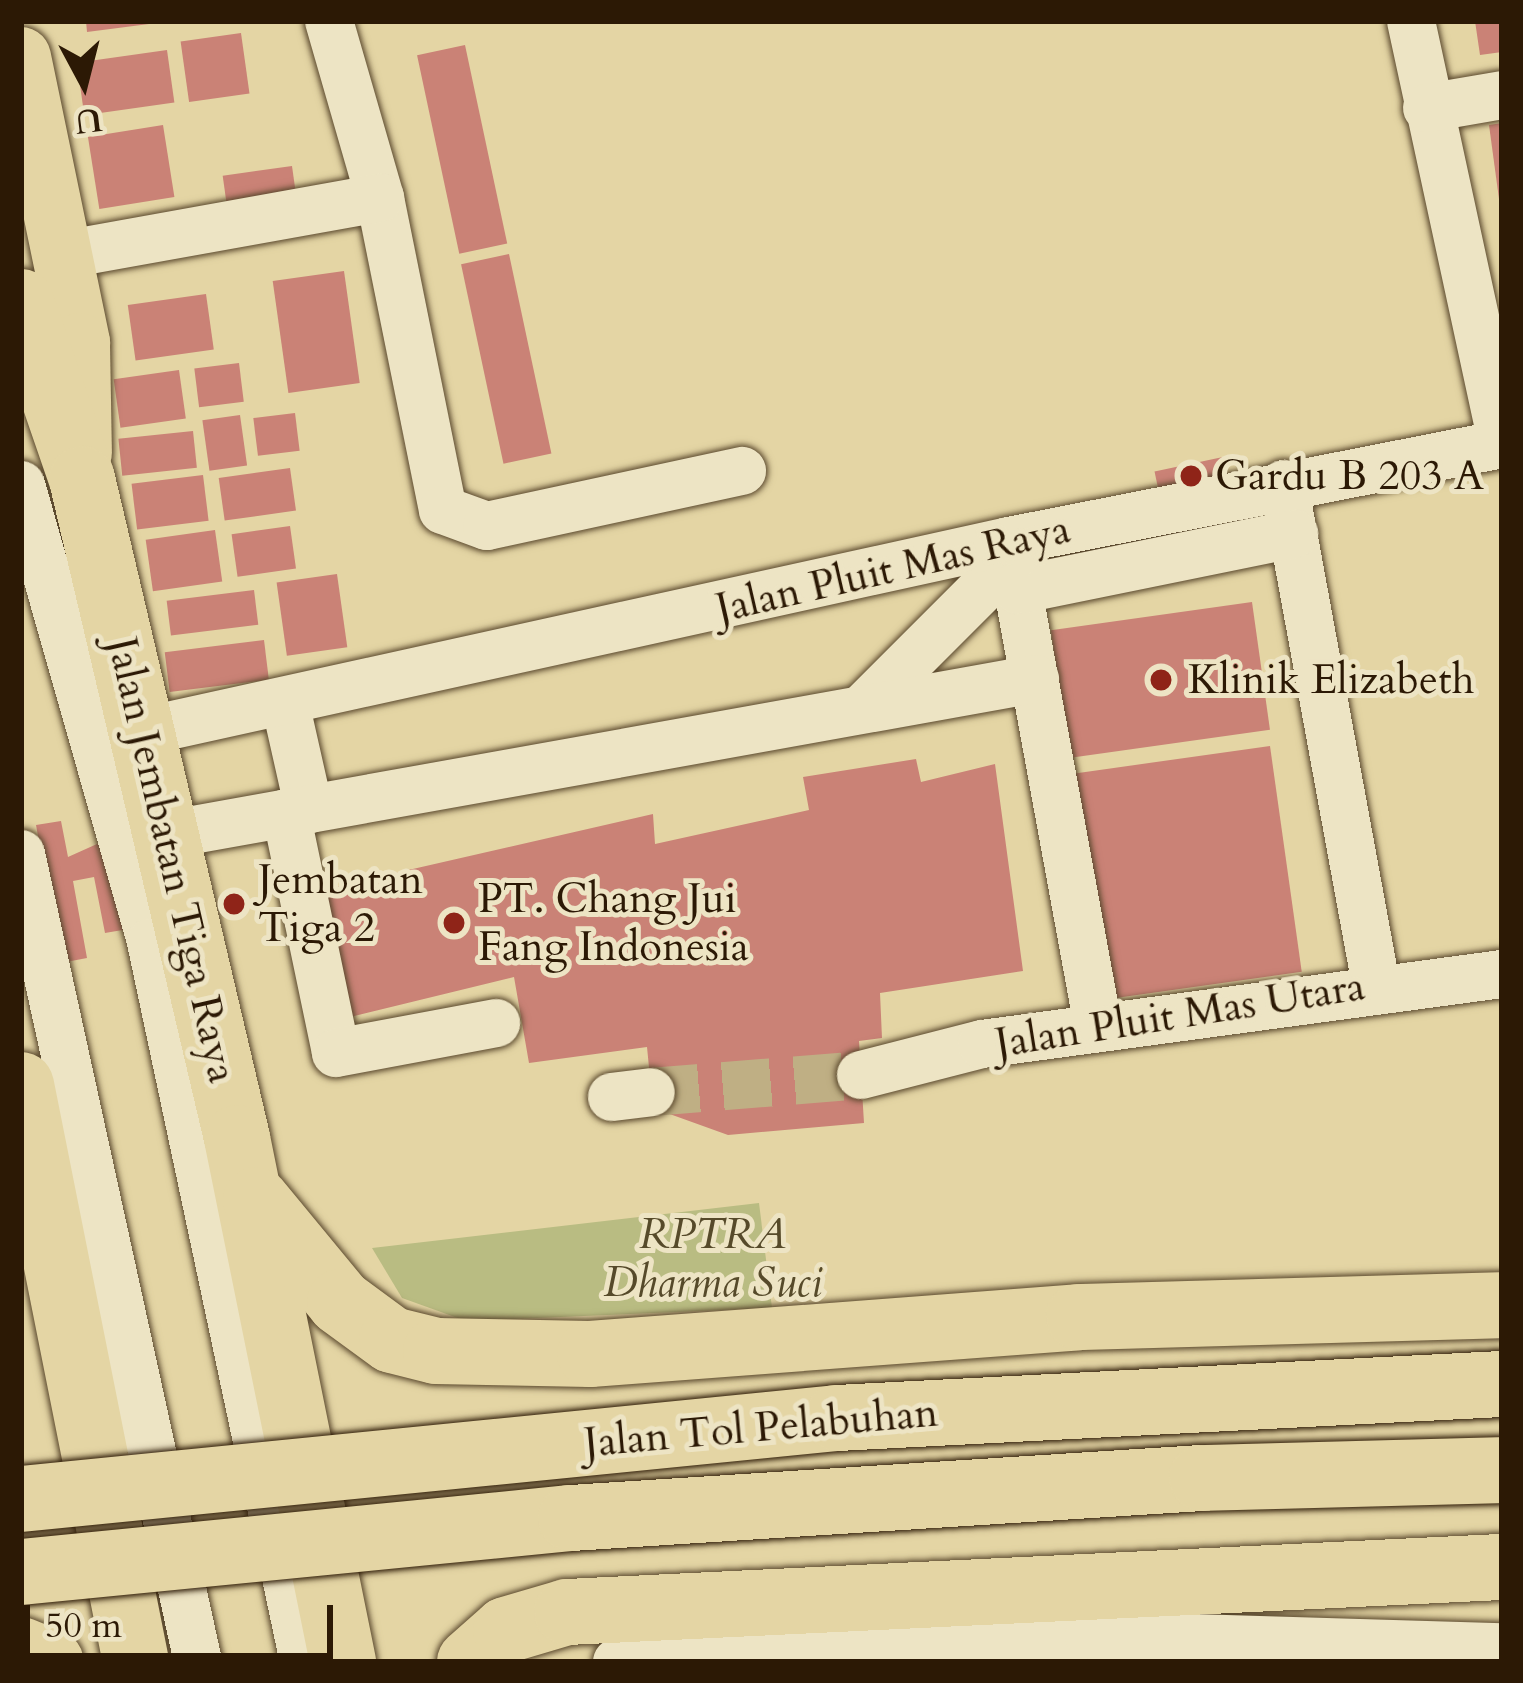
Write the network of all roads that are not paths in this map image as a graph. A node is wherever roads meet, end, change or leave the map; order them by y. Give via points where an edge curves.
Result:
1 (329, 21) edge
2 (1411, 21) edge
3 (21, 57) edge
4 (1502, 95) edge
5 (1427, 108) junction
6 (380, 198) junction
7 (41, 278) edge
8 (1502, 443) edge
9 (742, 471) dead end
10 (51, 482) edge
11 (1285, 484) junction
12 (1294, 535) junction
13 (1013, 563) junction
14 (1035, 679) junction
15 (866, 706) junction
16 (286, 707) junction
17 (141, 732) junction
18 (298, 811) junction
19 (166, 835) junction
20 (21, 854) edge
21 (1502, 974) edge
22 (1376, 986) junction
23 (496, 1023) dead end
24 (1098, 1028) junction
25 (861, 1075) tunnel mouth
26 (22, 1093) edge
27 (39, 1185) junction
28 (248, 1189) junction
29 (21, 1289) edge
30 (1491, 1305) edge
31 (1502, 1384) edge
32 (1502, 1470) edge
33 (21, 1499) edge
34 (1502, 1567) edge
35 (21, 1572) edge
36 (1502, 1647) edge
37 (1089, 1648) edge
38 (21, 1650) edge
39 (51, 1662) edge
40 (136, 1662) edge
41 (198, 1662) edge
42 (304, 1662) edge
43 (343, 1662) edge
44 (470, 1662) edge
45 (616, 1662) edge

1 - 6 street
2 - 5 street
3 - 7 main road
4 - 5 street
5 - 8 street
6 - 7 street
6 - 9 street via 443,511 487,526
7 - 10 highway, Jalan Jembatan Tiga Raya
8 - 11 street, Jalan Pluit Mas Raya
10 - 17 highway, Jalan Jembatan Tiga Raya
10 - 42 street
11 - 12 street
11 - 13 street, Jalan Pluit Mas Raya
12 - 13 street
12 - 22 street
13 - 14 street
13 - 15 street
13 - 16 street, Jalan Pluit Mas Raya
14 - 15 street
14 - 24 street
15 - 18 street
16 - 17 street, Jalan Pluit Mas Raya
16 - 18 street
17 - 19 highway, Jalan Jembatan Tiga Raya
18 - 19 street
18 - 23 street via 336,1053
19 - 28 highway, Jalan Jembatan Tiga Raya
20 - 41 street
21 - 22 street, Jalan Pluit Mas Utara
22 - 24 street, Jalan Pluit Mas Utara
24 - 25 street, Jalan Pluit Mas Utara
26 - 27 highway
27 - 29 highway via 40,1245
27 - 40 highway
28 - 30 highway via 340,1302 392,1340 436,1351 611,1353 1079,1317
28 - 43 highway, Jalan Jembatan Tiga Raya
31 - 33 highway, Jalan Tol Pelabuhan, bridge via 837,1418
32 - 35 highway, Jalan Tol Pelabuhan, bridge via 1202,1478 571,1518
34 - 44 highway via 568,1612 506,1630
36 - 37 street
37 - 45 street
38 - 39 highway

